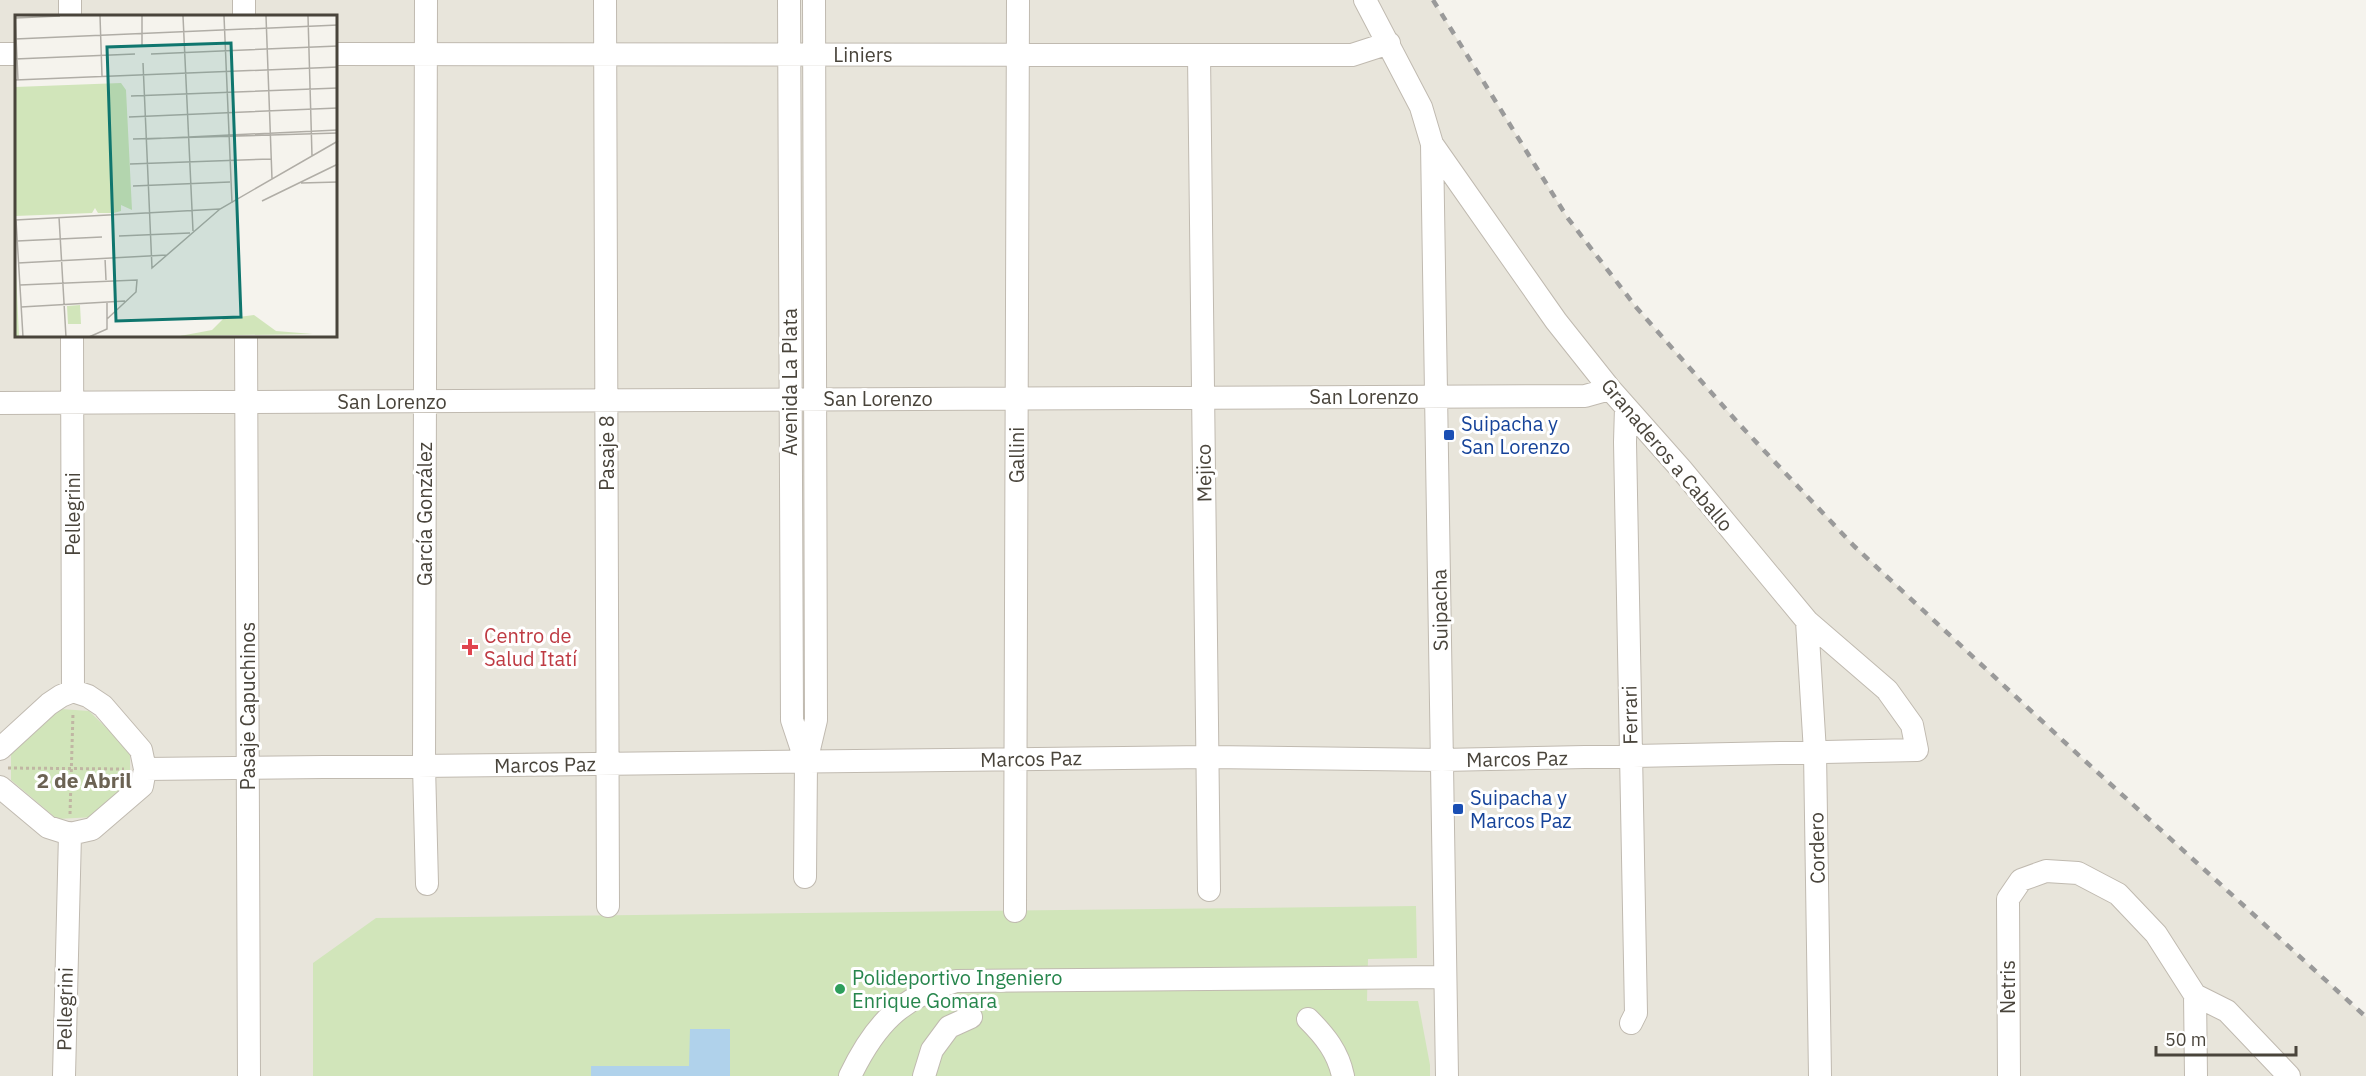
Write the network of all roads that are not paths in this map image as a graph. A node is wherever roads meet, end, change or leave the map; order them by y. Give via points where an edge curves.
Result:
1 (426, 0) edge
2 (605, 0) edge
3 (789, 0) edge
4 (814, 0) edge
5 (1018, 0) edge
6 (1365, 0) edge
7 (1389, 43) junction
8 (338, 54) edge
9 (426, 54) junction
10 (606, 55) junction
11 (789, 55) junction
12 (814, 55) junction
13 (1018, 55) junction
14 (1198, 55) junction
15 (1432, 144) junction
16 (72, 338) edge
17 (246, 338) edge
18 (1610, 389) junction
19 (1437, 397) junction
20 (1203, 398) junction
21 (1017, 399) junction
22 (607, 400) junction
23 (790, 400) junction
24 (815, 400) junction
25 (425, 401) junction
26 (246, 402) junction
27 (0, 403) edge
28 (72, 403) junction
29 (1626, 407) junction
30 (1807, 621) junction
31 (74, 691) junction
32 (0, 749) edge
33 (1917, 750) joint
34 (1815, 752) junction
35 (1631, 756) junction
36 (1208, 758) junction
37 (1016, 760) junction
38 (1442, 760) junction
39 (806, 762) junction
40 (607, 764) junction
41 (424, 766) junction
42 (248, 768) junction
43 (145, 770) junction
44 (0, 787) edge
45 (70, 834) junction
46 (805, 878) dead end
47 (427, 884) dead end
48 (1209, 890) dead end
49 (608, 906) dead end
50 (1015, 910) dead end
51 (1445, 977) junction
52 (2195, 995) junction
53 (971, 1017) dead end
54 (1308, 1020) dead end
55 (1631, 1023) dead end
56 (64, 1076) edge
57 (249, 1076) edge
58 (850, 1076) edge
59 (924, 1076) edge
60 (1343, 1076) edge
61 (1447, 1076) edge
62 (1820, 1076) edge
63 (2009, 1076) edge
64 (2196, 1076) edge
65 (2289, 1076) edge

1 - 9 street, García González
2 - 10 street, Pasaje 8
3 - 11 street, Avenida La Plata
4 - 12 street, Avenida La Plata
5 - 13 street, Gallini
6 - 7 street
7 - 14 street, Liniers via 1352,56
7 - 15 street via 1421,107
8 - 9 street, Liniers
9 - 10 street, Liniers
9 - 25 street, García González
10 - 11 street, Liniers
10 - 22 street, Pasaje 8
11 - 12 street, Liniers
11 - 23 street, Avenida La Plata
12 - 13 street, Liniers
12 - 24 street, Avenida La Plata
13 - 14 street, Liniers
13 - 21 street, Gallini
14 - 20 street, Mejico
15 - 18 street, Granaderos a Caballo via 1556,321
15 - 19 street, Suipacha
16 - 28 street, Pellegrini
17 - 26 street, Pasaje Capuchinos
18 - 19 street, San Lorenzo via 1585,396
18 - 29 street, Granaderos a Caballo
19 - 20 street, San Lorenzo
19 - 38 street, Suipacha
20 - 21 street, San Lorenzo
20 - 36 street, Mejico
21 - 24 street, San Lorenzo
21 - 37 street, Gallini
22 - 23 street, San Lorenzo
22 - 25 street, San Lorenzo
22 - 40 street, Pasaje 8
23 - 24 street, San Lorenzo
23 - 39 street, Avenida La Plata via 792,720
24 - 39 street, Avenida La Plata via 816,720
25 - 26 street, San Lorenzo
25 - 41 street, García González
26 - 28 street, San Lorenzo
26 - 42 street, Pasaje Capuchinos
27 - 28 street, San Lorenzo
28 - 31 street, Pellegrini
29 - 30 street, Granaderos a Caballo
29 - 35 street, Ferrari
30 - 33 street, Granaderos a Caballo via 1887,690 1912,725
30 - 34 street, Cordero
31 - 32 street via 49,704
31 - 43 street via 103,706 141,750
33 - 34 street, Marcos Paz
34 - 35 street, Marcos Paz
34 - 62 street, Cordero
35 - 38 street, Marcos Paz
35 - 55 street, Ferrari via 1635,1013
36 - 37 street, Marcos Paz
36 - 38 street, Marcos Paz
36 - 48 street, Mejico
37 - 39 street, Marcos Paz
37 - 50 street, Gallini
38 - 51 street, Suipacha
39 - 40 street, Marcos Paz
39 - 46 street, Avenida La Plata
40 - 41 street, Marcos Paz
40 - 49 street, Pasaje 8
41 - 42 street, Marcos Paz
41 - 47 street, García González
42 - 43 street, Marcos Paz
42 - 57 street, Pasaje Capuchinos
43 - 45 street via 142,786 92,829
44 - 45 street via 48,827
45 - 56 street, Pellegrini
51 - 58 street via 956,981 910,1000 880,1025
51 - 61 street, Suipacha
52 - 63 street, Netris via 2156,934 2118,894 2079,873 2046,871 2021,880 2008,899
52 - 64 street
52 - 65 street via 2227,1011
53 - 59 street via 949,1027 932,1050
54 - 60 street via 1328,1039

